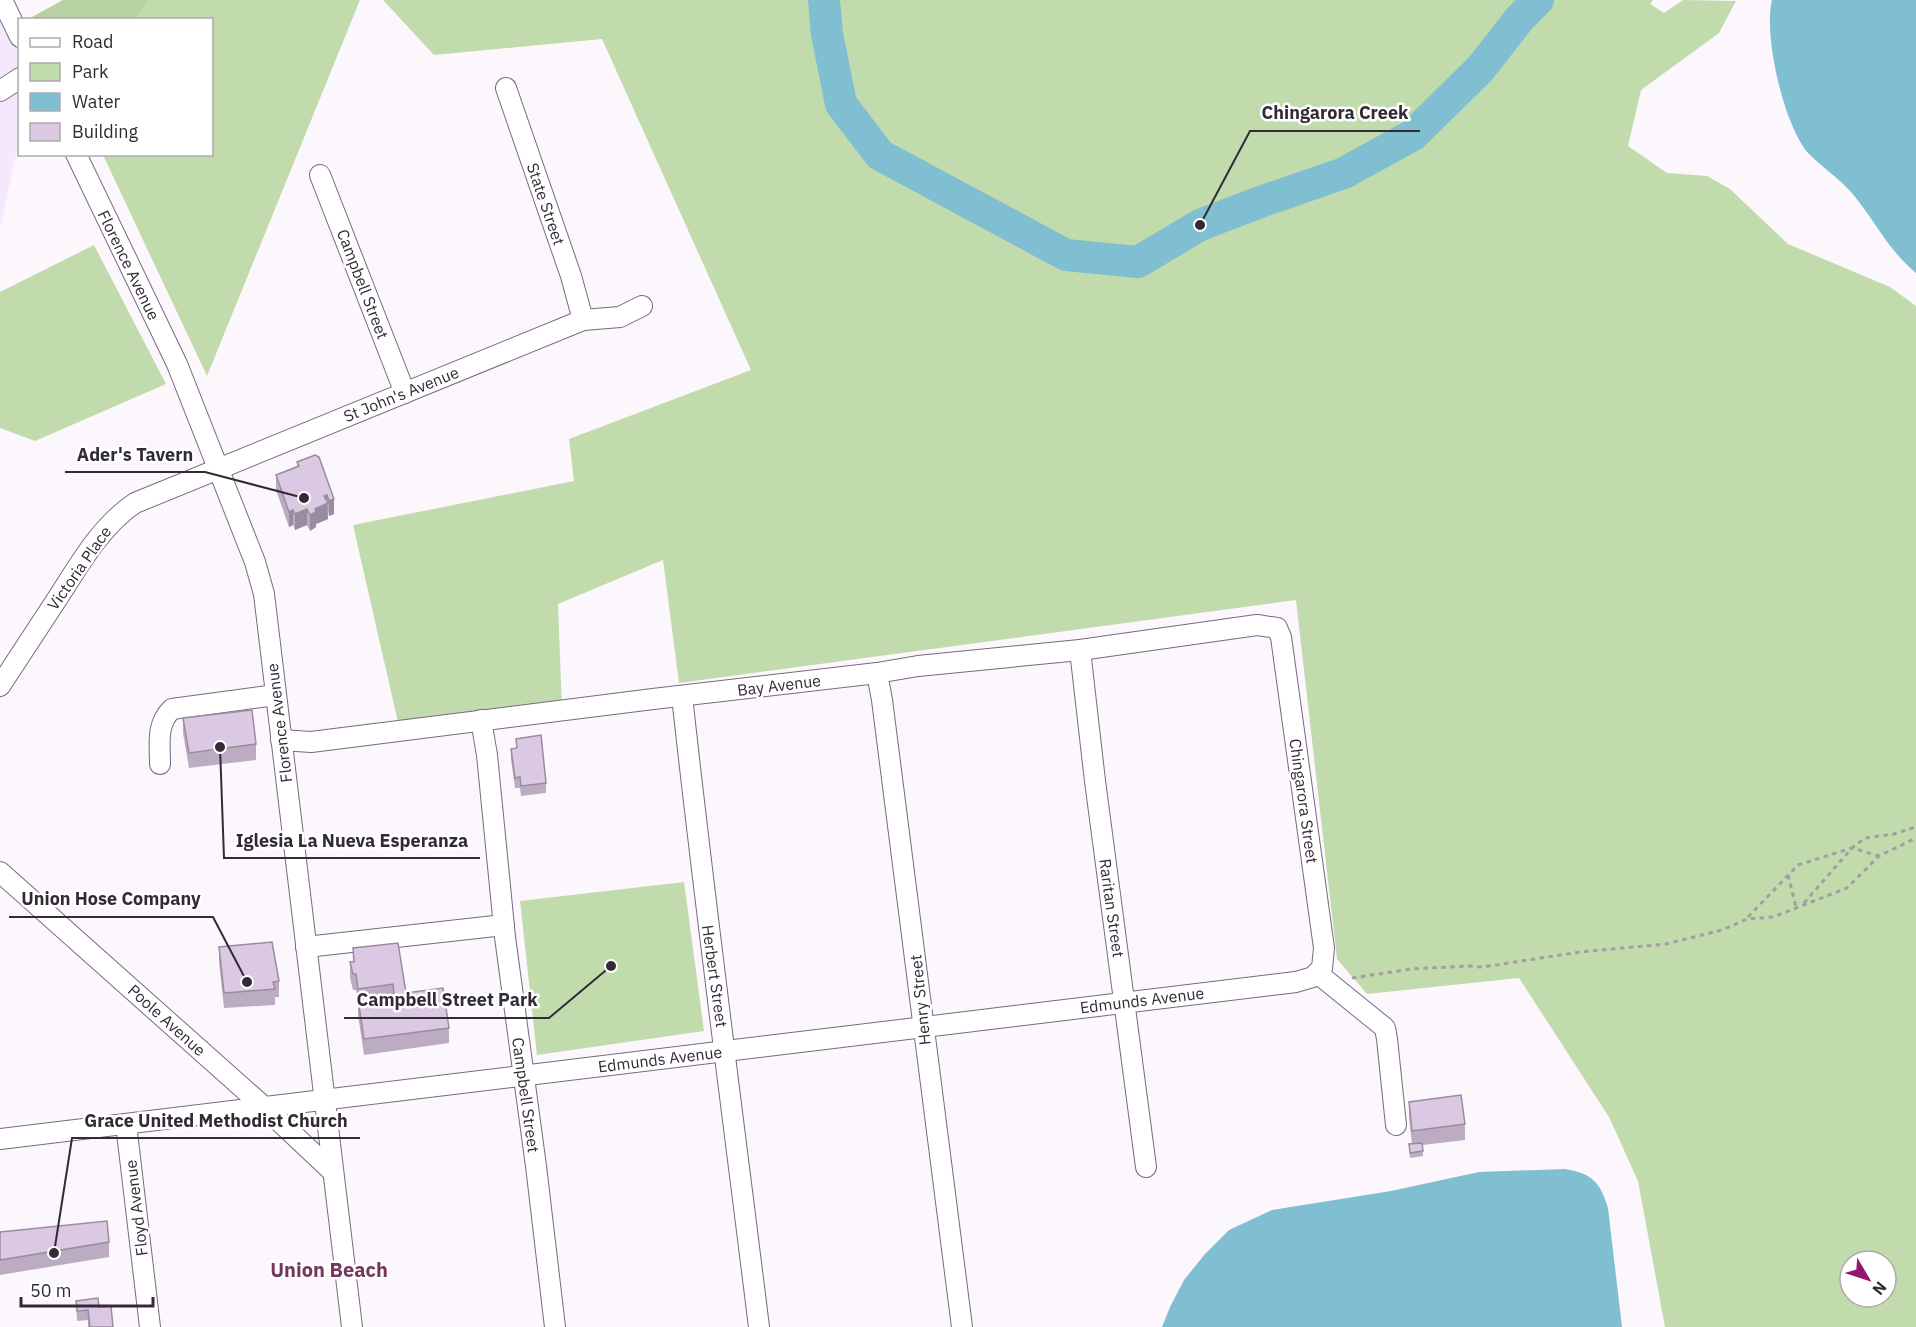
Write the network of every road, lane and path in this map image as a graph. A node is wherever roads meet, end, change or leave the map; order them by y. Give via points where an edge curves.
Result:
1 (2, 0) edge
2 (18, 33) edge
3 (18, 79) edge
4 (506, 88) dead end
5 (0, 91) edge
6 (77, 156) edge
7 (320, 175) dead end
8 (642, 306) dead end
9 (584, 320) junction
10 (405, 393) junction
11 (219, 468) junction
12 (1277, 628) joint
13 (1080, 650) junction
14 (877, 673) junction
15 (0, 686) edge
16 (276, 695) junction
17 (682, 696) junction
18 (481, 720) junction
19 (281, 740) junction
20 (160, 765) dead end
21 (1916, 827) edge
22 (1916, 838) edge
23 (1852, 848) junction
24 (1879, 855) junction
25 (0, 872) edge
26 (1788, 875) junction
27 (1803, 904) junction
28 (1796, 908) junction
29 (1747, 919) junction
30 (504, 925) junction
31 (306, 947) junction
32 (1323, 978) junction
33 (1125, 1002) junction
34 (922, 1026) junction
35 (726, 1052) junction
36 (523, 1075) junction
37 (324, 1099) junction
38 (264, 1107) junction
39 (126, 1124) junction
40 (1396, 1125) dead end
41 (0, 1139) edge
42 (1146, 1167) dead end
43 (332, 1171) junction
44 (150, 1327) edge
45 (352, 1327) edge
46 (555, 1327) edge
47 (759, 1327) edge
48 (962, 1327) edge

1 - 2 street
3 - 5 street
4 - 9 street, State Street
6 - 11 street, Florence Avenue via 177,364
7 - 10 street, Campbell Street
8 - 9 street, St John's Avenue via 620,317
9 - 10 street, St John's Avenue
10 - 11 street, St John's Avenue
11 - 15 street, Victoria Place via 135,503 118,515 76,570
11 - 16 street, Florence Avenue via 264,594
12 - 13 street, Bay Avenue via 1257,625
12 - 32 street, Chingarora Street via 1324,948
13 - 14 street, Bay Avenue
13 - 33 street, Raritan Street
14 - 17 street, Bay Avenue
14 - 34 street, Henry Street
16 - 19 street, Florence Avenue
16 - 20 street via 172,710 160,728
17 - 18 street, Bay Avenue
17 - 35 street, Herbert Street
18 - 19 street, Bay Avenue via 311,741
18 - 30 street, Campbell Street via 488,755
19 - 31 street, Florence Avenue
21 - 23 path via 1865,838
22 - 24 path
23 - 24 path
23 - 26 path via 1798,865
23 - 27 path
24 - 27 path via 1847,888
25 - 38 street, Poole Avenue
26 - 28 path
26 - 29 path
27 - 28 path
28 - 29 path via 1773,918
29 - 32 path via 1712,933 1666,944 1483,967
30 - 31 street
30 - 36 street, Campbell Street
31 - 37 street, Florence Avenue
32 - 33 street, Edmunds Avenue
32 - 40 street via 1386,1030
33 - 34 street, Edmunds Avenue
33 - 42 street, Raritan Street
34 - 35 street, Edmunds Avenue
34 - 48 street, Henry Street
35 - 36 street, Edmunds Avenue
35 - 47 street, Herbert Street
36 - 37 street, Edmunds Avenue
36 - 46 street, Campbell Street
37 - 38 street, Edmunds Avenue
37 - 43 street, Florence Avenue
38 - 39 street, Edmunds Avenue
38 - 43 street, Poole Avenue
39 - 41 street, Edmunds Avenue
39 - 44 street, Floyd Avenue
43 - 45 street, Florence Avenue

